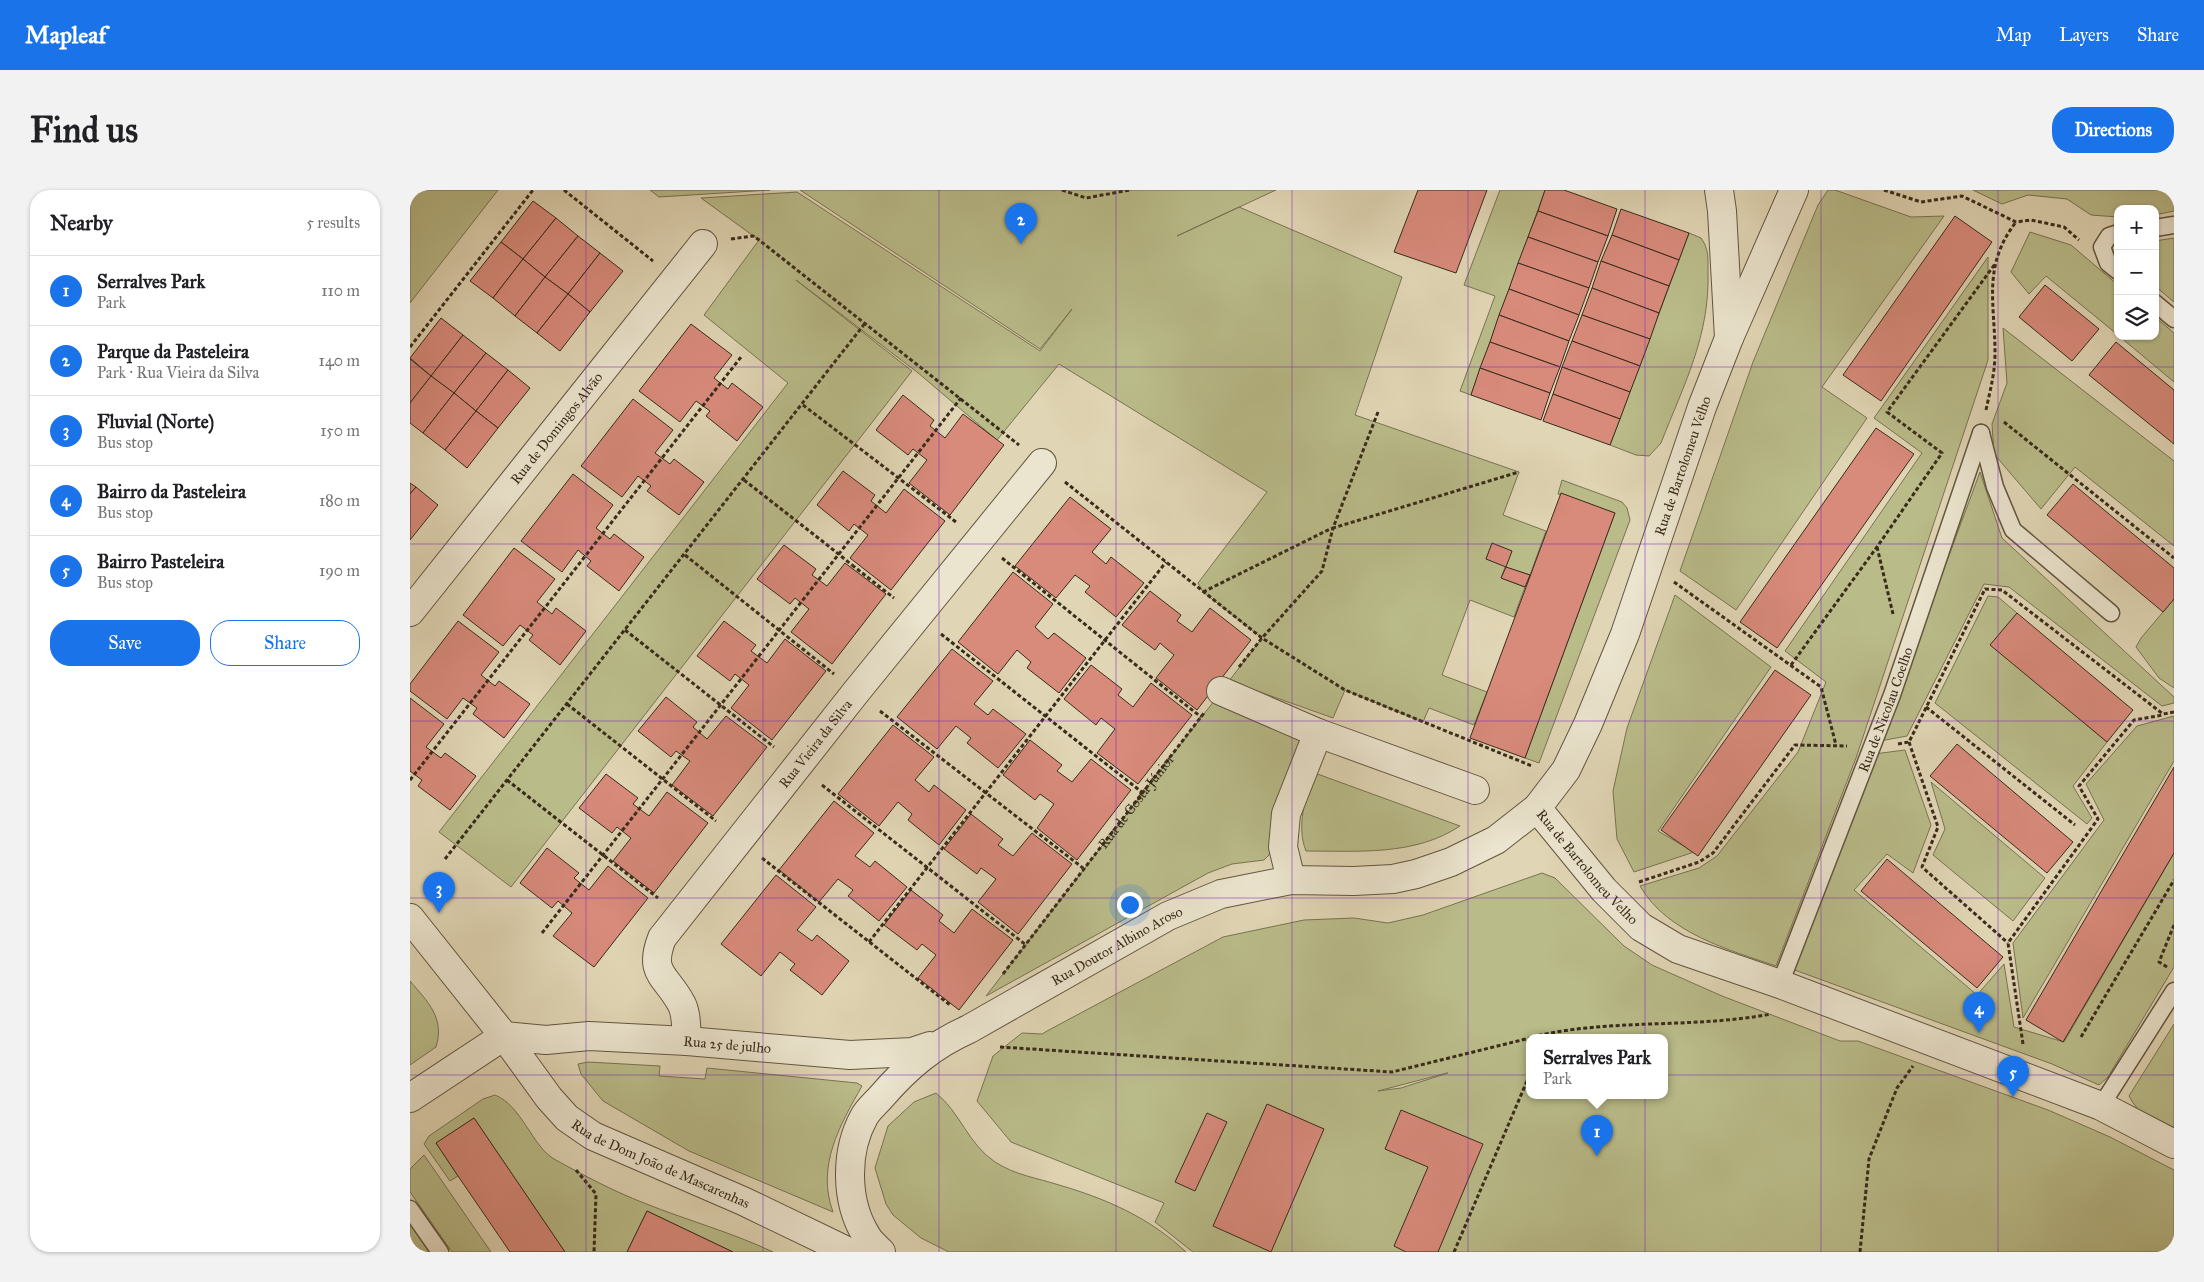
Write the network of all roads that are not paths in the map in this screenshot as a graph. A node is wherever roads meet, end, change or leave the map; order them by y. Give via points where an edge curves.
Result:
1 (1719, 190) edge
2 (1794, 190) edge
3 (2174, 225) edge
4 (2159, 227) edge
5 (2114, 234) edge
6 (703, 244) dead end
7 (2113, 267) edge
8 (2159, 306) edge
9 (2174, 319) edge
10 (1729, 338) junction
11 (1042, 463) road end
12 (410, 612) edge
13 (2111, 613) dead end
14 (1221, 691) road end
15 (1318, 733) junction
16 (1475, 790) dead end
17 (1537, 808) junction
18 (1291, 880) junction
19 (410, 918) edge
20 (1780, 984) junction
21 (2174, 991) edge
22 (504, 1036) junction
23 (949, 1038) junction
24 (687, 1041) junction
25 (410, 1098) edge
26 (2101, 1106) junction
27 (2174, 1144) edge
28 (410, 1209) edge
29 (440, 1252) edge
30 (849, 1252) edge
31 (881, 1252) edge

1 - 10 street
2 - 10 street, Rua de Bartolomeu Velho
3 - 4 lane
5 - 7 lane via 2102,248
6 - 12 street, Rua de Domingos Alvão
8 - 9 lane
10 - 17 street, Rua de Bartolomeu Velho via 1702,407 1625,634 1566,770
11 - 24 street, Rua Vieira da Silva via 662,938 656,954 657,969 683,1005
13 - 20 lane, Rua de Nicolau Coelho via 2013,530 1995,488 1981,433 1872,747
14 - 15 street
15 - 16 street
15 - 18 street via 1286,814 1283,847
17 - 18 street, Rua Doutor Albino Aroso via 1496,840 1451,862 1416,874 1363,881
17 - 20 street, Rua de Bartolomeu Velho via 1604,890 1642,927 1678,949
18 - 23 street, Rua Doutor Albino Aroso via 1221,894 1168,916
19 - 22 street, Rua de Dom João de Mascarenhas
20 - 26 street, Rua de Bartolomeu Velho
21 - 26 lane
22 - 24 street, Rua 25 de julho via 546,1040 589,1036
22 - 25 street
22 - 30 street, Rua de Dom João de Mascarenhas via 567,1118 593,1136
23 - 24 street, Rua 25 de julho via 912,1052 850,1055
23 - 31 street, Rua Doutor Albino Aroso via 914,1062 865,1115 856,1134 849,1174 851,1190 866,1235
26 - 27 street, Rua de Bartolomeu Velho
28 - 29 lane

